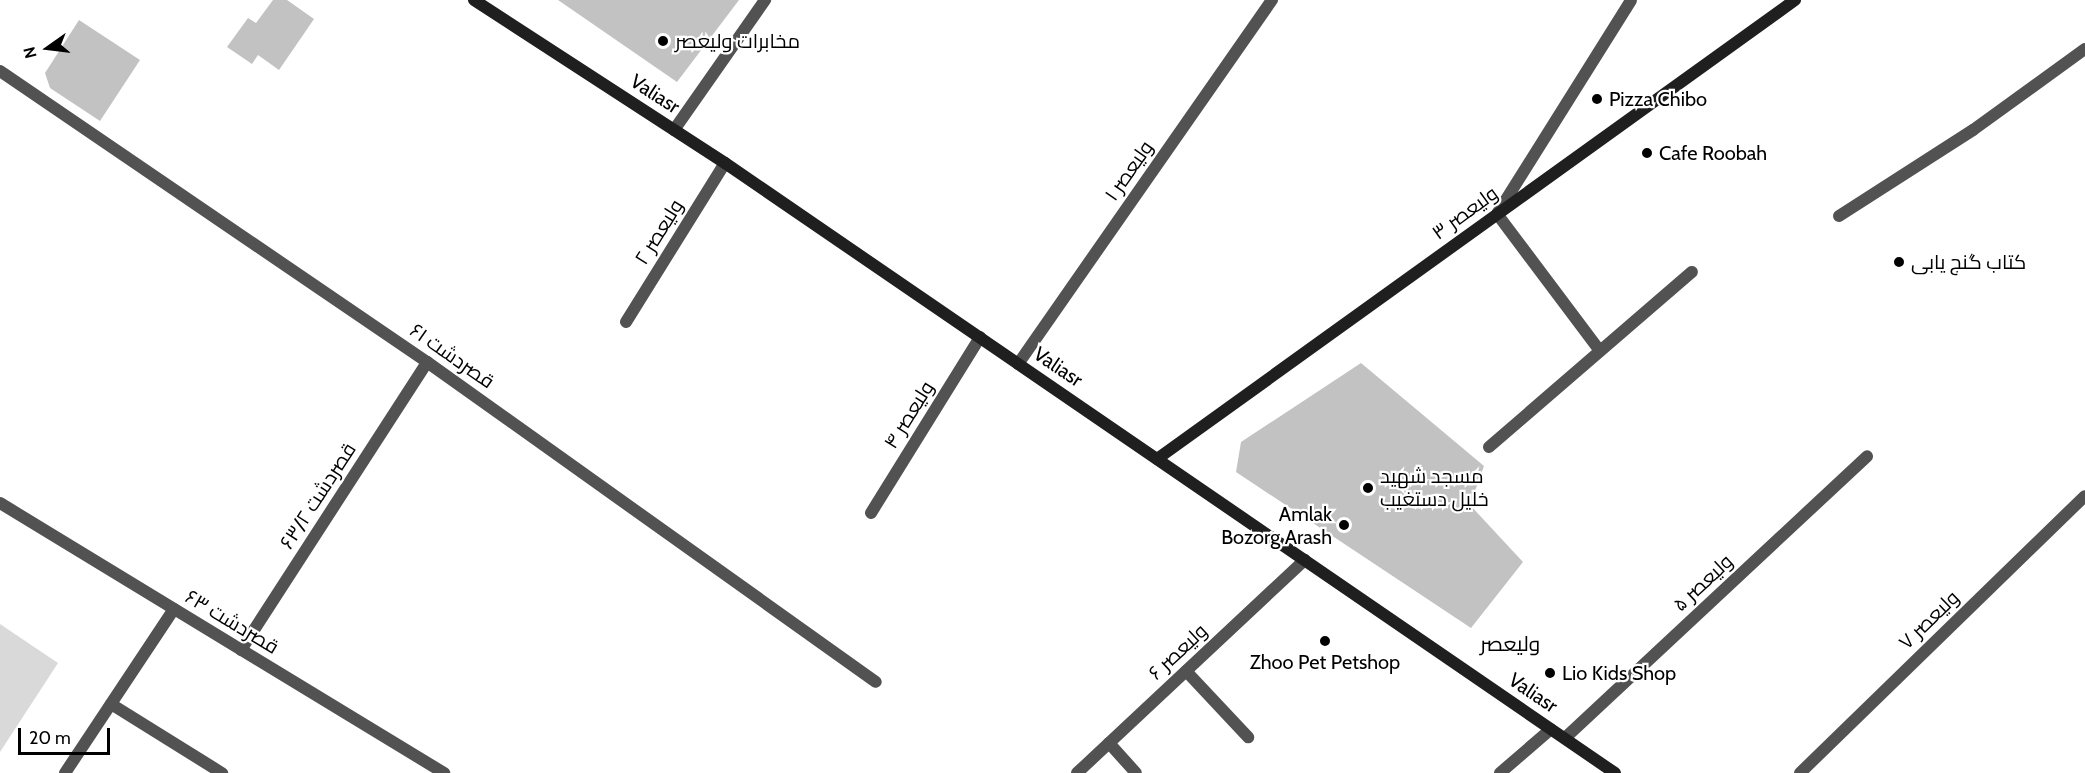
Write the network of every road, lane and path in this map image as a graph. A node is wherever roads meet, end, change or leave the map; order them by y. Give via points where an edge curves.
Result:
1 (474, 0) edge
2 (765, 0) edge
3 (1272, 0) edge
4 (1631, 0) edge
5 (1795, 0) edge
6 (2085, 49) edge
7 (0, 71) edge
8 (674, 130) junction
9 (725, 163) junction
10 (1497, 214) junction
11 (1839, 216) dead end
12 (1692, 272) dead end
13 (626, 322) dead end
14 (980, 337) junction
15 (1600, 351) junction
16 (427, 362) junction
17 (1018, 364) junction
18 (1489, 447) dead end
19 (1867, 456) dead end
20 (1157, 459) junction
21 (2085, 496) edge
22 (0, 503) edge
23 (871, 513) dead end
24 (1305, 560) junction
25 (174, 609) junction
26 (241, 650) junction
27 (1186, 672) junction
28 (876, 682) dead end
29 (111, 704) junction
30 (1551, 729) junction
31 (1248, 737) dead end
32 (1565, 738) junction
33 (1108, 743) junction
34 (65, 773) edge
35 (222, 773) edge
36 (444, 773) edge
37 (1077, 773) edge
38 (1136, 773) edge
39 (1500, 773) edge
40 (1615, 773) edge
41 (1800, 773) edge

1 - 8 main road, Valiasr
2 - 8 street
3 - 17 street, ۱ ولیعصر
4 - 10 street
5 - 10 main road, ۳ ولیعصر
6 - 11 street via 1973,130
7 - 16 street, ۶۱ قصردشت
8 - 9 main road, Valiasr
9 - 13 street, ۲ ولیعصر
9 - 14 main road, Valiasr
10 - 15 street
10 - 20 main road, ۳ ولیعصر
12 - 15 street
14 - 17 main road, Valiasr
14 - 23 street, ۴ ولیعصر
15 - 18 street
16 - 26 street, ۶۳/۲ قصردشت
16 - 28 street, ۶۱ قصردشت
17 - 20 main road, Valiasr
19 - 32 street, ۵ ولیعصر
20 - 24 main road, Valiasr
21 - 41 street, ۷ ولیعصر
22 - 25 street, ۶۳ قصردشت
24 - 27 street, ۶ ولیعصر
24 - 30 main road, Valiasr
25 - 26 street, ۶۳ قصردشت
25 - 29 street
26 - 36 street, ۶۳ قصردشت
27 - 31 street
27 - 33 street, ۶ ولیعصر
29 - 34 street
29 - 35 street
30 - 32 main road, Valiasr
30 - 39 street
32 - 40 main road, Valiasr
33 - 37 street, ۶ ولیعصر
33 - 38 street

